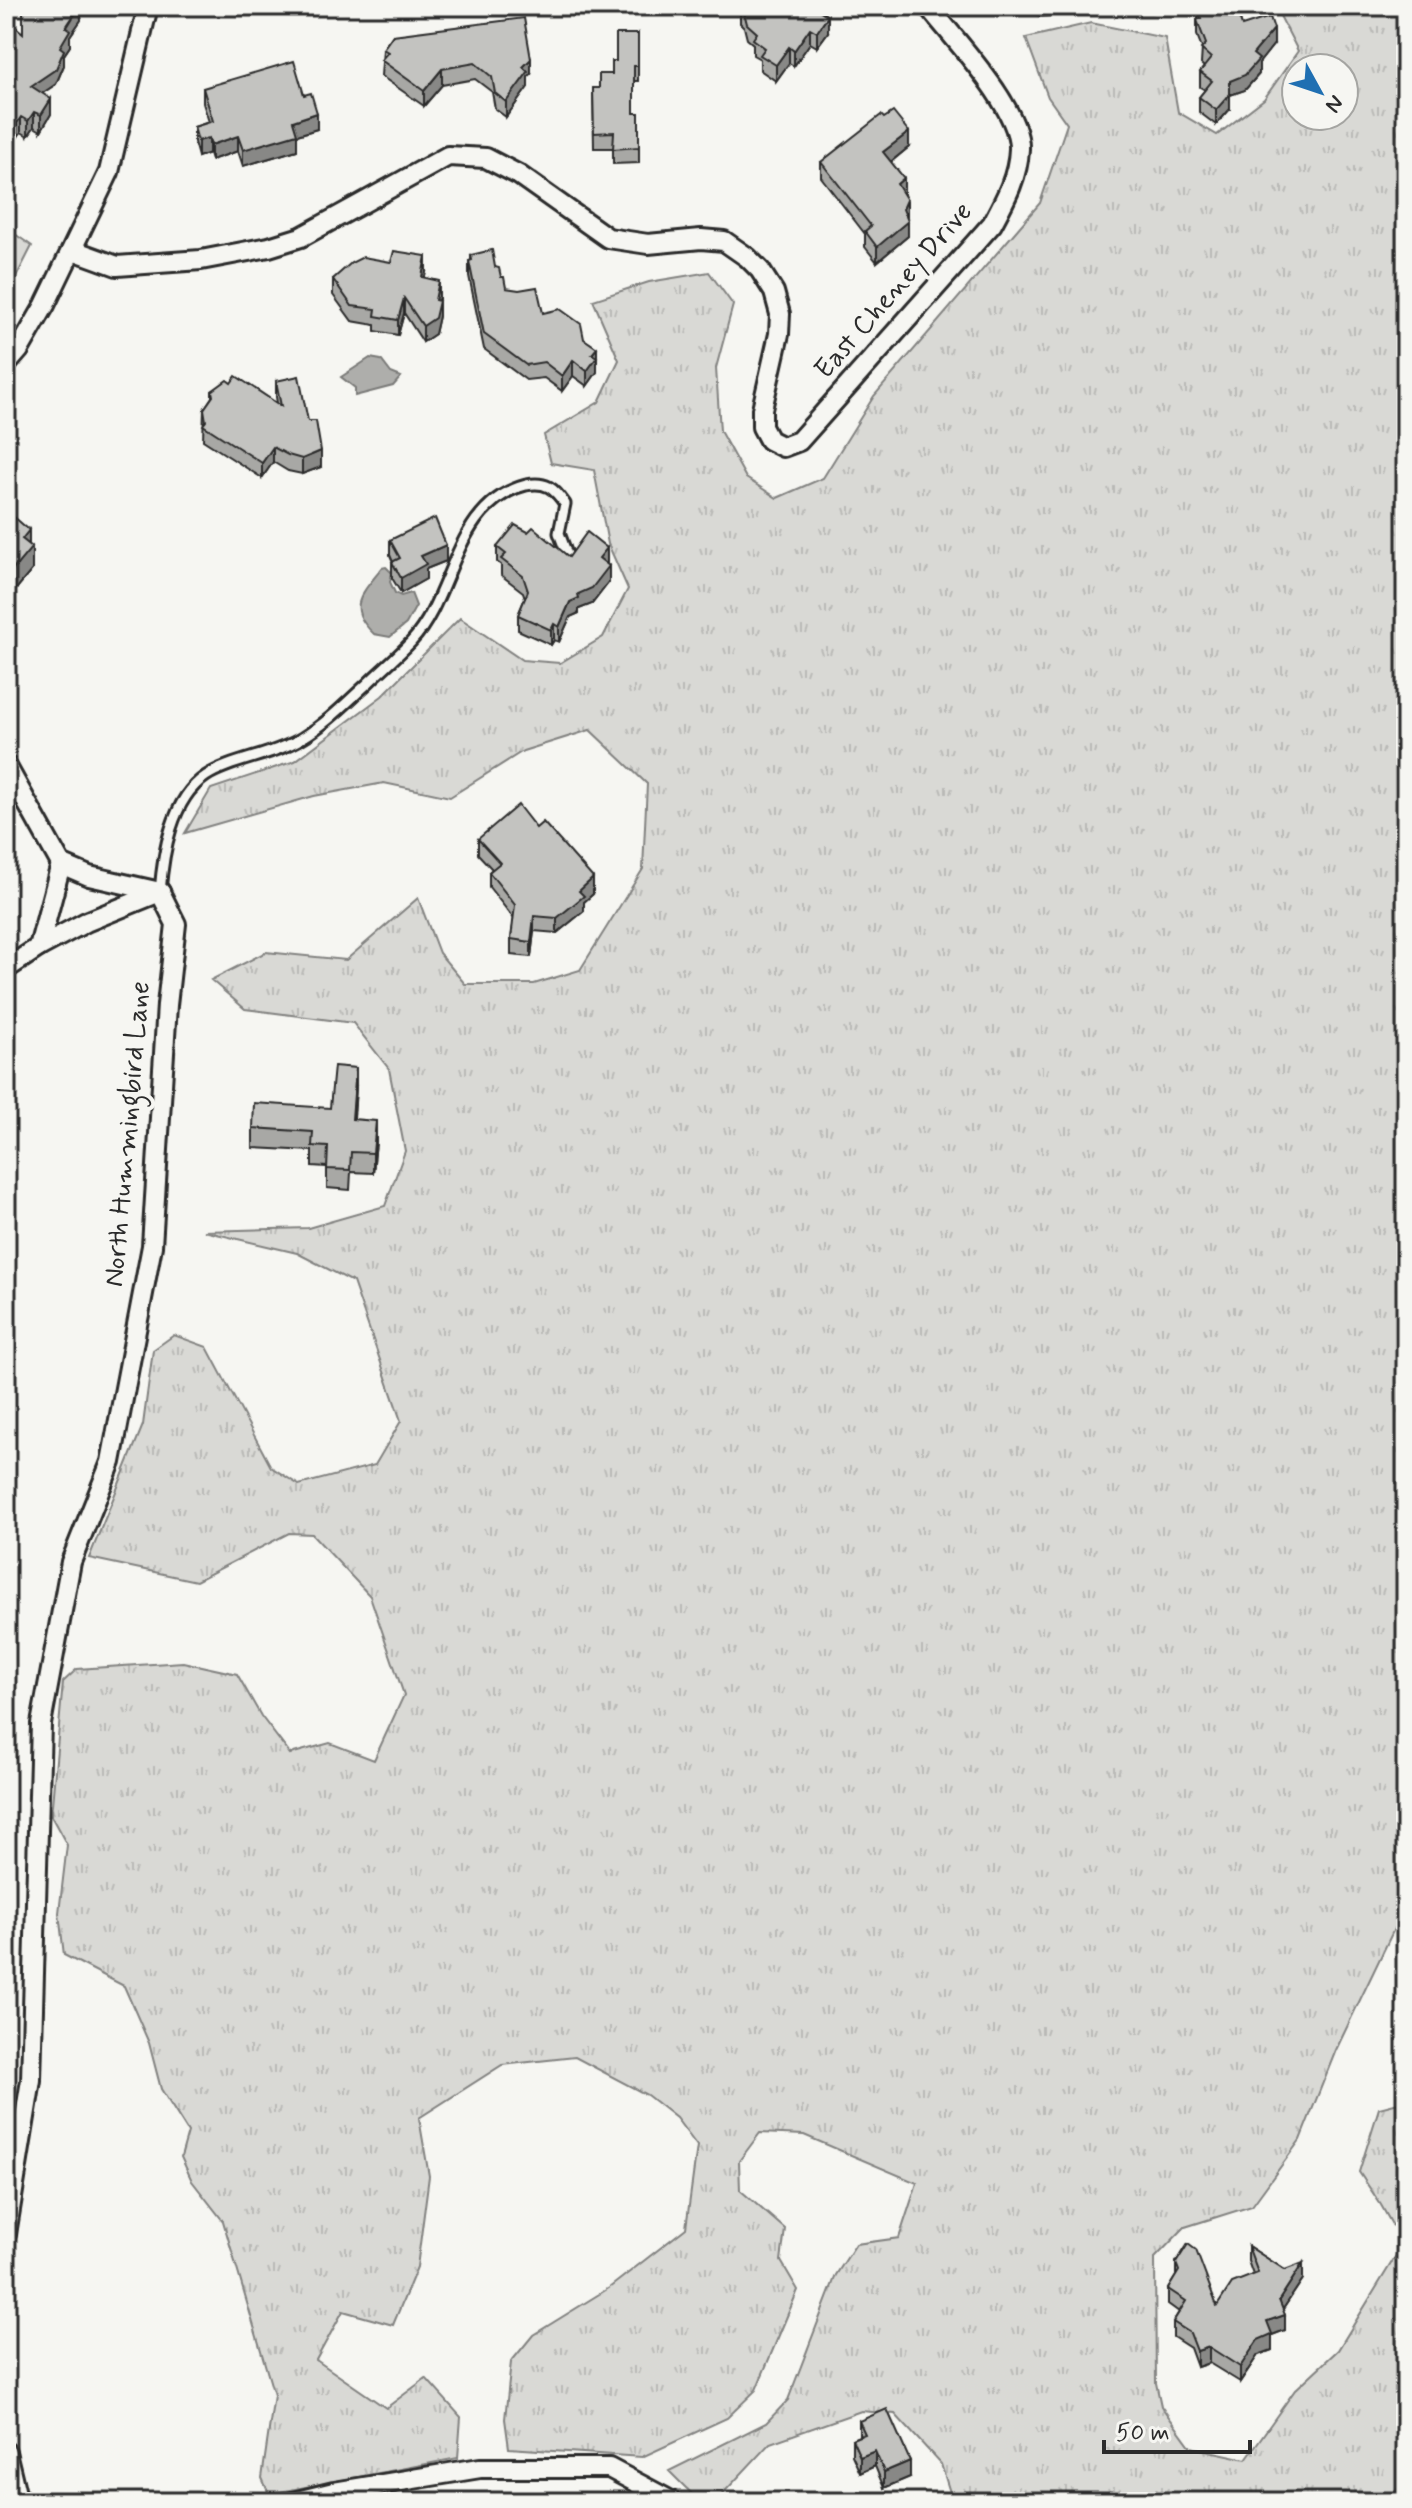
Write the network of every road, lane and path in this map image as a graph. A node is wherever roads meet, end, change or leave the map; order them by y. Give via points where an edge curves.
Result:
1 (148, 6) edge
2 (928, 6) edge
3 (1036, 6) edge
4 (1093, 6) edge
5 (1127, 6) edge
6 (1152, 6) edge
7 (73, 250) junction
8 (6, 365) edge
9 (568, 557) edge
10 (6, 765) edge
11 (61, 864) junction
12 (160, 892) junction
13 (39, 947) junction
14 (6, 969) edge
15 (6, 2234) edge
16 (6, 2452) edge
17 (18, 2502) edge
18 (293, 2502) edge
19 (673, 2502) edge

1 - 7 street via 109,172
2 - 7 street, East Cheney Drive via 1010,111 1019,146 1013,181 992,224 799,441 783,447 769,440 762,427 780,314 774,292 747,257 724,241 648,244 608,238 486,158 448,156 301,237 269,247 201,260 117,266
3 - 4 lane
5 - 6 lane
7 - 8 street
9 - 12 lane via 559,533 565,504 554,488 539,482 497,499 467,531 421,631 330,720 297,741 206,775 191,789 168,839
10 - 11 street
11 - 12 street
11 - 13 street
12 - 13 street
12 - 15 street, North Hummingbird Lane via 176,924 152,1246 111,1462 71,1562 41,1724 31,2080
13 - 14 street
16 - 17 street
18 - 19 street via 480,2468 609,2468

